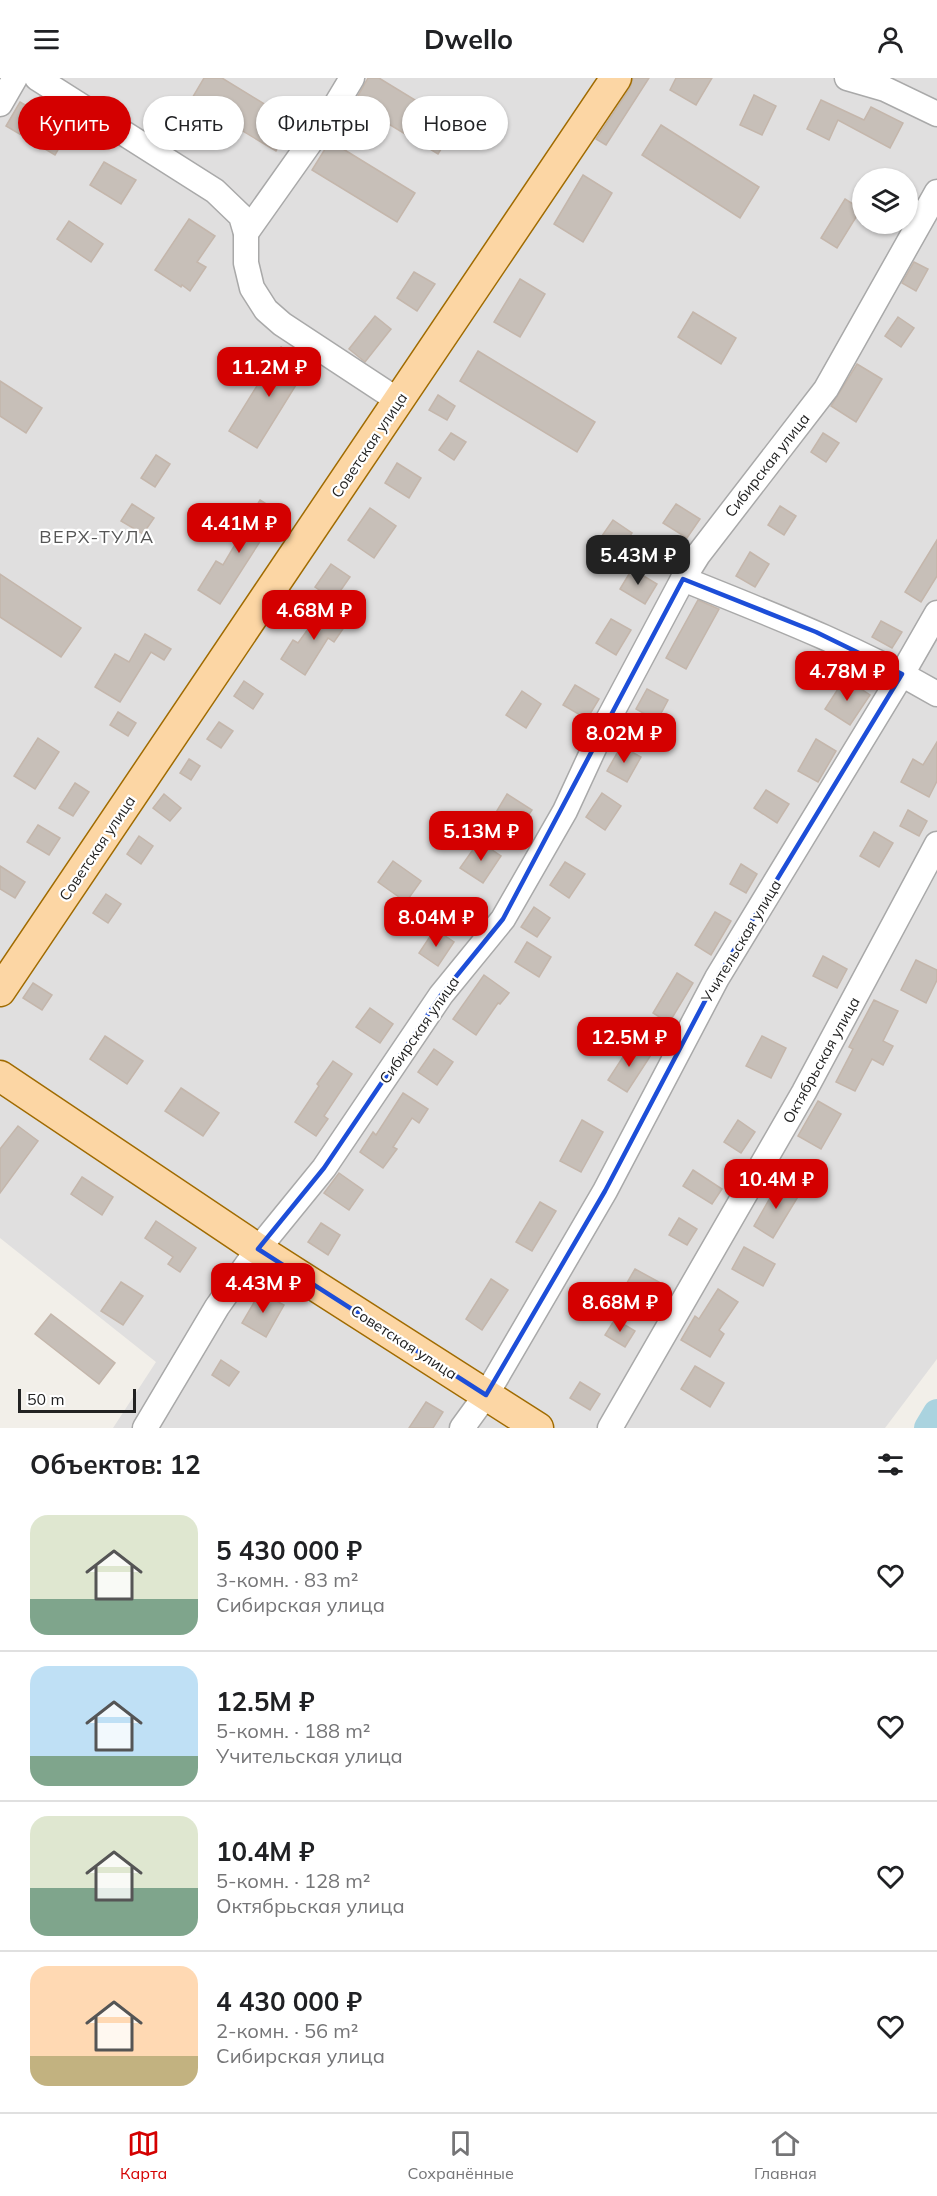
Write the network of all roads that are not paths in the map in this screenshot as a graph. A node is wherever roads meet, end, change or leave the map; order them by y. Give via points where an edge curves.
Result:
1 (15, 78) edge
2 (37, 78) edge
3 (352, 78) edge
4 (616, 78) edge
5 (847, 78) edge
6 (0, 104) edge
7 (937, 114) edge
8 (937, 192) edge
9 (246, 233) junction
10 (399, 401) junction
11 (683, 579) junction
12 (937, 613) edge
13 (902, 674) junction
14 (937, 694) edge
15 (934, 860) edge
16 (0, 992) edge
17 (0, 1076) edge
18 (258, 1249) junction
19 (486, 1395) junction
20 (145, 1428) edge
21 (462, 1428) edge
22 (538, 1428) edge
23 (610, 1428) edge

1 - 6 street
2 - 9 street via 215,191 242,216
3 - 9 street
4 - 10 main road, Советская улица
5 - 7 street via 885,89
8 - 11 street, Сибирская улица via 826,389
9 - 10 street via 246,263 252,288 266,310
10 - 16 main road, Советская улица
11 - 13 street via 816,632
11 - 18 street, Сибирская улица via 602,731 565,811 503,920 441,995 324,1168
12 - 13 street, Учительская улица
13 - 14 street
13 - 19 street, Учительская улица via 717,978 605,1191
15 - 23 street, Октябрьская улица
17 - 18 main road, Советская улица
18 - 19 main road, Советская улица
18 - 20 street, Сибирская улица via 217,1307
19 - 21 street, Учительская улица
19 - 22 main road, Советская улица

